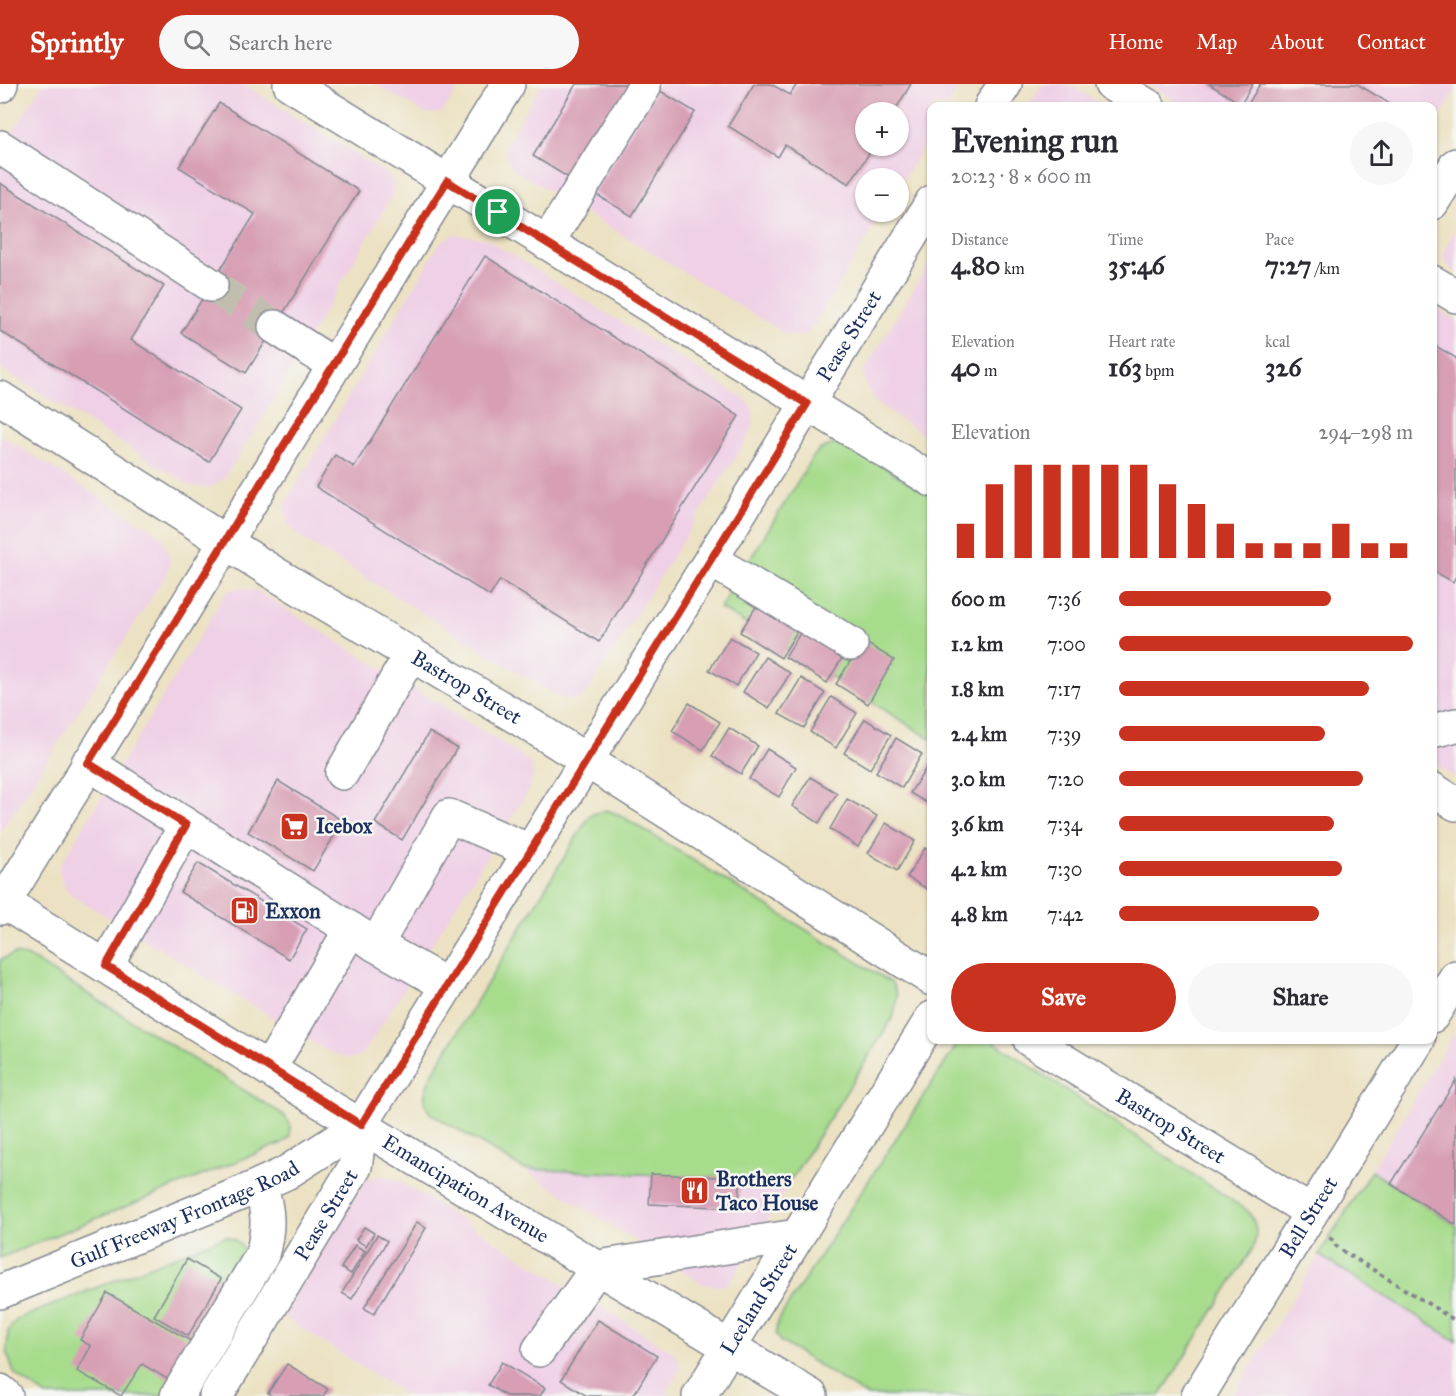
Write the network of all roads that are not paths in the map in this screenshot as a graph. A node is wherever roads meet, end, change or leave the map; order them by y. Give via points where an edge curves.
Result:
1 (290, 84) edge
2 (1005, 84) edge
3 (1111, 84) edge
4 (644, 87) dead end
5 (493, 90) edge
6 (994, 102) edge
7 (1141, 102) edge
8 (0, 147) edge
9 (1456, 165) edge
10 (447, 181) junction
11 (1437, 195) edge
12 (927, 210) edge
13 (547, 243) junction
14 (211, 285) tunnel mouth
15 (1437, 285) edge
16 (1456, 296) edge
17 (275, 327) tunnel mouth
18 (334, 365) junction
19 (0, 398) edge
20 (807, 404) junction
21 (927, 477) edge
22 (224, 541) junction
23 (711, 560) junction
24 (851, 644) dead end
25 (411, 654) junction
26 (1456, 725) edge
27 (1437, 730) edge
28 (587, 760) junction
29 (88, 763) junction
30 (342, 773) dead end
31 (1437, 792) edge
32 (1456, 804) edge
33 (186, 825) junction
34 (530, 851) junction
35 (1, 903) edge
36 (363, 937) junction
37 (106, 966) junction
38 (927, 976) edge
39 (1456, 977) edge
40 (447, 985) junction
41 (1437, 1008) edge
42 (927, 1026) edge
43 (1037, 1044) edge
44 (1416, 1044) edge
45 (269, 1069) junction
46 (361, 1125) junction
47 (260, 1185) junction
48 (1311, 1212) junction
49 (797, 1236) junction
50 (598, 1267) junction
51 (0, 1292) edge
52 (730, 1346) junction
53 (540, 1350) dead end
54 (0, 1391) edge
55 (6, 1396) edge
56 (177, 1396) edge
57 (216, 1396) edge
58 (699, 1396) edge
59 (811, 1396) edge
60 (1198, 1396) edge

1 - 10 street
2 - 6 street
3 - 7 street
4 - 13 street
5 - 10 street
8 - 14 street
9 - 11 street
10 - 13 street
10 - 18 street
12 - 20 street, Pease Street
13 - 20 street
15 - 16 street
17 - 18 street
18 - 22 street
19 - 22 street, Bastrop Street
20 - 21 street
20 - 23 street, Pease Street
22 - 25 street, Bastrop Street
22 - 29 street
23 - 24 street
23 - 28 street, Pease Street
25 - 28 street, Bastrop Street
25 - 30 street
26 - 27 street
28 - 34 street, Pease Street
28 - 38 street, Bastrop Street
29 - 33 street
29 - 35 street
31 - 32 street
33 - 36 street
33 - 37 street
34 - 36 street via 449,816
34 - 40 street, Pease Street
35 - 37 street, Emancipation Avenue
36 - 40 street
36 - 45 street
37 - 45 street, Emancipation Avenue
39 - 41 street
40 - 46 street, Pease Street
42 - 49 street, Leeland Street
43 - 48 street, Bastrop Street
44 - 48 street, Bell Street
45 - 46 street, Emancipation Avenue
46 - 47 street, Gulf Freeway Frontage Road
46 - 50 street, Emancipation Avenue
46 - 57 street, Pease Street via 355,1167
47 - 51 street, Gulf Freeway Frontage Road
47 - 56 street, Pease Street via 268,1216 262,1255
48 - 60 street, Bell Street
49 - 50 street
49 - 52 street, Leeland Street
50 - 52 street, Emancipation Avenue
50 - 53 street
52 - 58 street, Leeland Street
52 - 59 street, Emancipation Avenue
54 - 55 street

